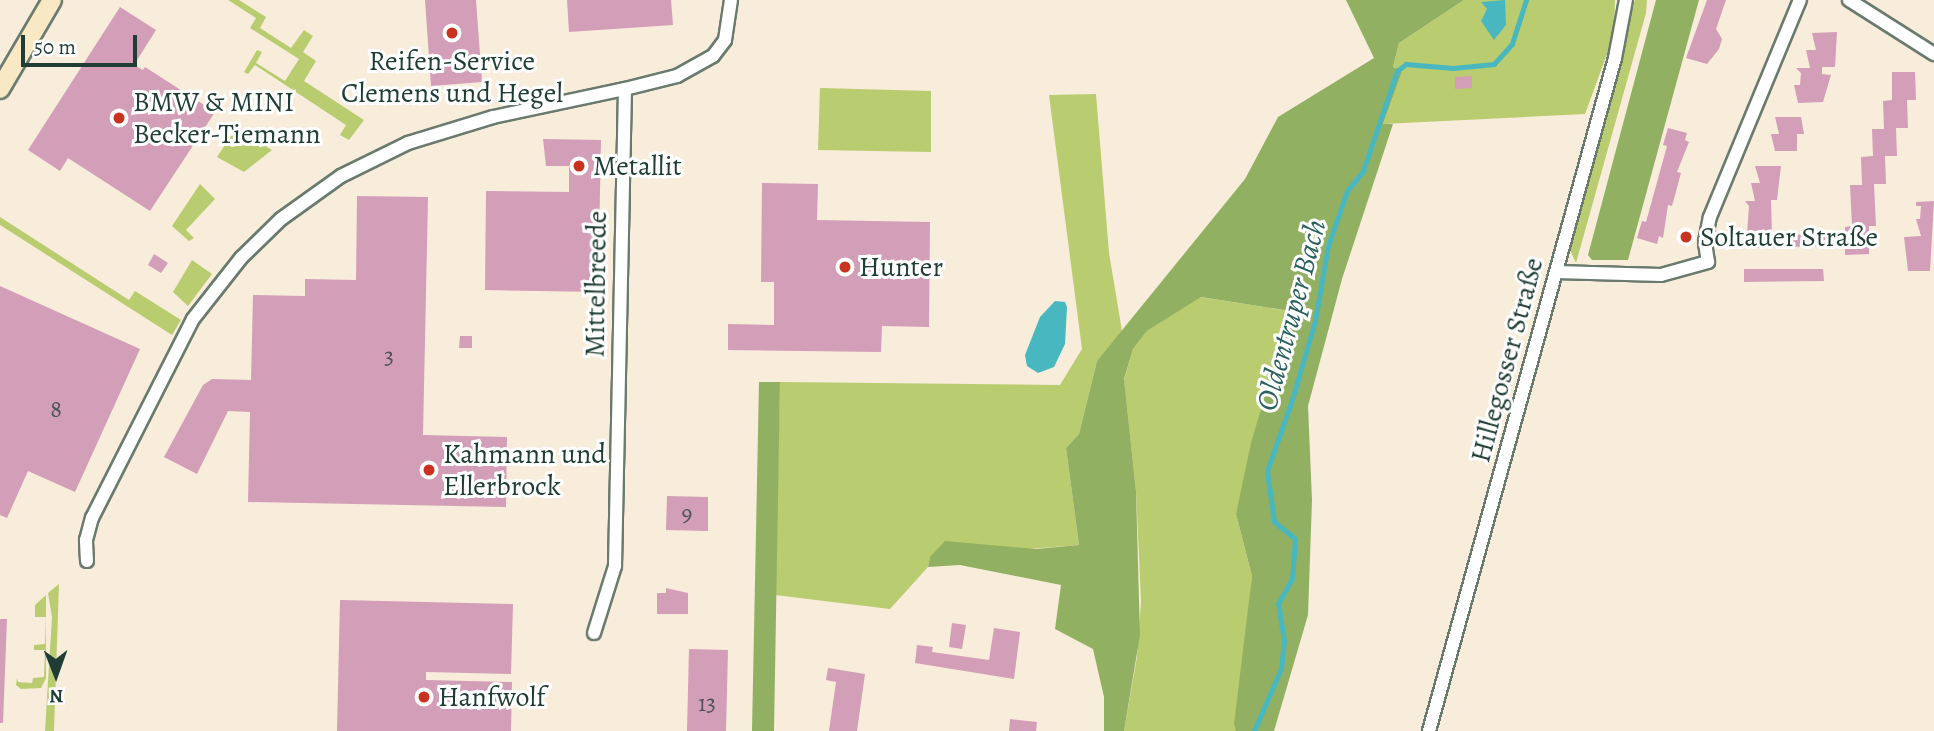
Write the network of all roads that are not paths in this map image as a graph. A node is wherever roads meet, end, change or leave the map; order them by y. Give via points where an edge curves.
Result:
1 (52, 0) edge
2 (731, 0) edge
3 (1626, 0) edge
4 (1800, 0) edge
5 (1849, 0) edge
6 (1934, 54) edge
7 (0, 89) edge
8 (625, 89) junction
9 (1556, 272) junction
10 (88, 561) dead end
11 (594, 633) dead end
12 (1429, 731) edge

1 - 7 main road
2 - 8 street via 725,40 713,56 677,76
3 - 9 street, Hillegosser Straße via 1615,58
4 - 9 street via 1710,217 1705,242 1708,262 1661,275
5 - 6 street
8 - 10 street via 481,120 408,143 341,176 281,219 241,258 188,328 92,518 86,540
8 - 11 street, Mittelbreede via 615,566
9 - 12 street, Hillegosser Straße

